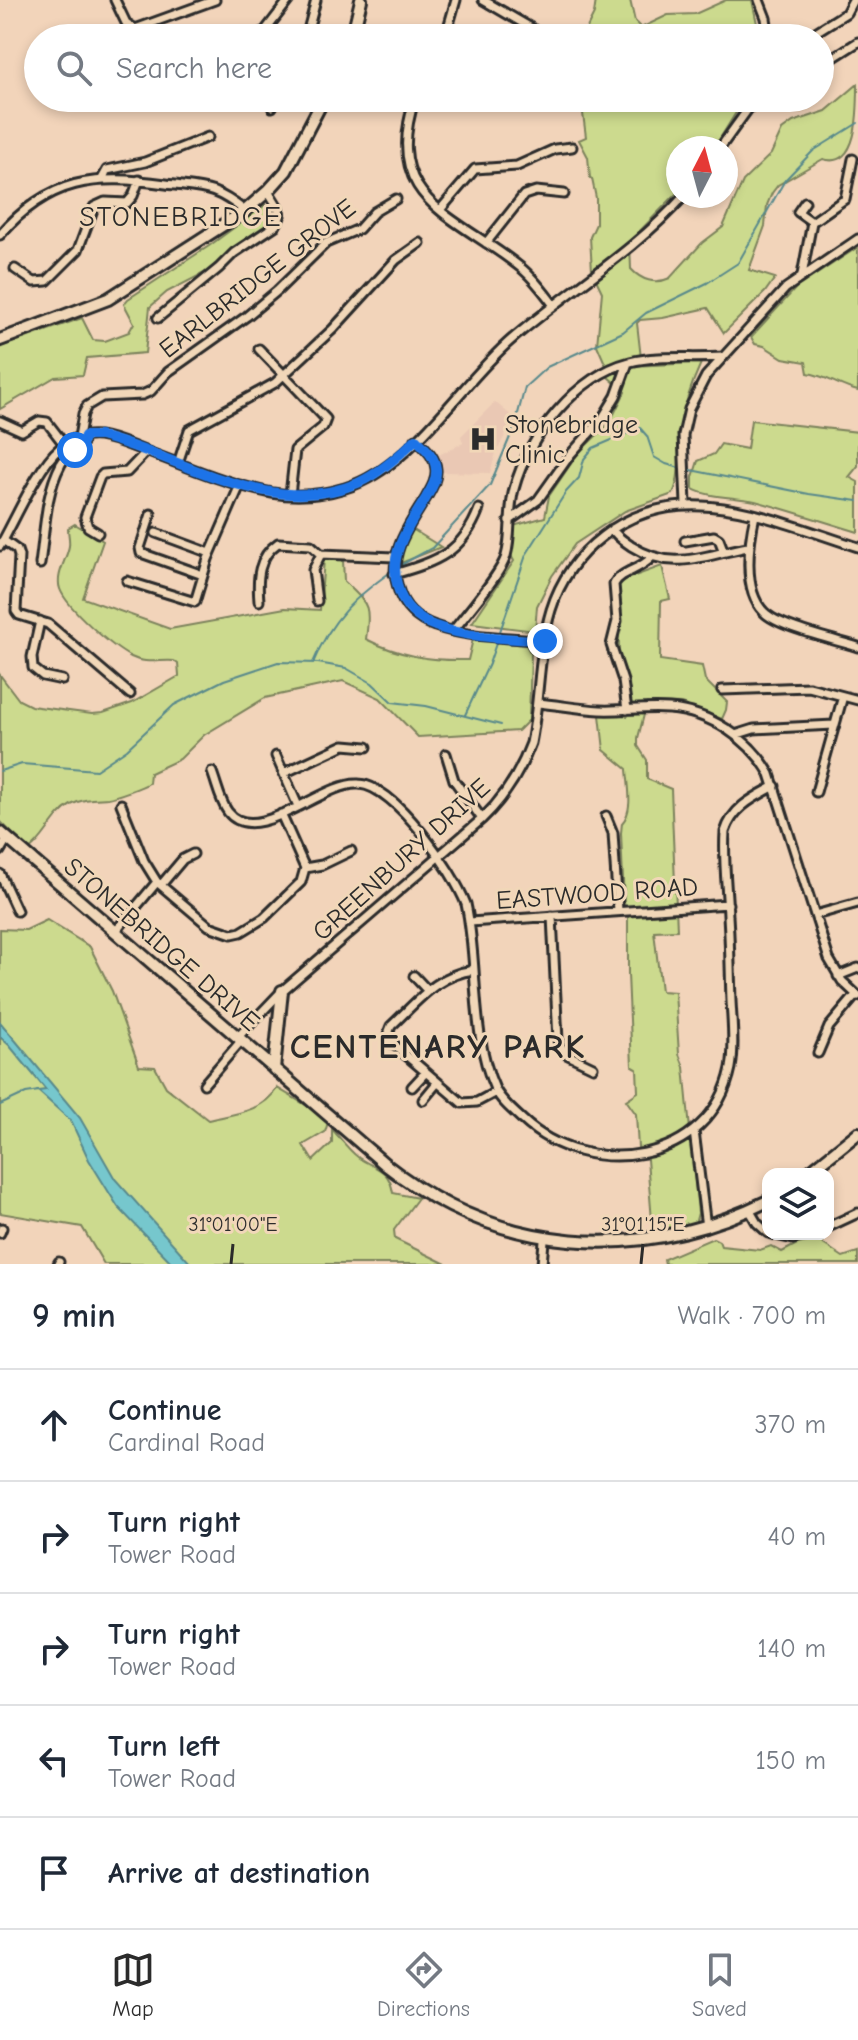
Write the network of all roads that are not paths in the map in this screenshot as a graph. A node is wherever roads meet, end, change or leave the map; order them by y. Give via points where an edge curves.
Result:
1 (115, 0) edge
2 (215, 0) edge
3 (289, 0) edge
4 (316, 0) edge
5 (361, 0) edge
6 (456, 0) edge
7 (483, 0) edge
8 (759, 0) edge
9 (853, 0) edge
10 (128, 24) edge
11 (149, 24) edge
12 (271, 24) edge
13 (310, 24) edge
14 (355, 24) edge
15 (449, 24) edge
16 (524, 24) edge
17 (765, 24) edge
18 (828, 24) edge
19 (858, 42) edge
20 (834, 57) edge
21 (317, 112) edge
22 (412, 112) edge
23 (746, 112) edge
24 (729, 136) edge
25 (208, 137) dead end
26 (572, 147) dead end
27 (853, 159) dead end
28 (102, 179) junction
29 (139, 180) junction
30 (268, 191) junction
31 (564, 194) dead end
32 (396, 199) dead end
33 (805, 202) dead end
34 (674, 208) edge
35 (440, 210) junction
36 (245, 211) junction
37 (0, 217) edge
38 (812, 222) junction
39 (9, 225) junction
40 (0, 235) edge
41 (858, 239) edge
42 (420, 243) dead end
43 (486, 243) junction
44 (15, 269) dead end
45 (802, 275) junction
46 (553, 304) junction
47 (158, 318) dead end
48 (0, 340) edge
49 (259, 349) dead end
50 (722, 357) junction
51 (629, 363) junction
52 (284, 375) junction
53 (0, 421) edge
54 (82, 436) junction
55 (416, 439) junction
56 (64, 444) junction
57 (146, 452) junction
58 (178, 463) junction
59 (240, 485) junction
60 (290, 495) junction
61 (686, 504) junction
62 (479, 509) dead end
63 (151, 514) dead end
64 (755, 515) junction
65 (509, 521) junction
66 (612, 529) junction
67 (98, 533) dead end
68 (156, 533) dead end
69 (685, 541) dead end
70 (2, 543) edge
71 (748, 547) junction
72 (858, 547) edge
73 (724, 552) junction
74 (210, 553) junction
75 (321, 554) junction
76 (395, 557) junction
77 (651, 558) junction
78 (40, 564) dead end
79 (394, 574) junction
80 (203, 575) junction
81 (127, 581) dead end
82 (259, 601) dead end
83 (317, 601) dead end
84 (40, 621) junction
85 (453, 631) junction
86 (545, 641) junction
87 (858, 647) edge
88 (62, 680) dead end
89 (722, 690) dead end
90 (130, 694) dead end
91 (843, 696) junction
92 (858, 700) edge
93 (538, 703) junction
94 (627, 710) junction
95 (834, 725) junction
96 (735, 735) junction
97 (367, 747) dead end
98 (446, 754) dead end
99 (276, 756) dead end
100 (212, 772) dead end
101 (284, 773) junction
102 (775, 786) junction
103 (816, 792) dead end
104 (121, 804) dead end
105 (298, 806) junction
106 (281, 814) junction
107 (606, 816) dead end
108 (482, 819) junction
109 (3, 835) edge
110 (0, 851) edge
111 (351, 851) dead end
112 (193, 854) dead end
113 (440, 855) junction
114 (305, 868) junction
115 (0, 874) edge
116 (159, 883) junction
117 (858, 903) edge
118 (728, 904) junction
119 (17, 911) dead end
120 (618, 911) junction
121 (815, 915) junction
122 (552, 916) junction
123 (470, 922) junction
124 (115, 932) junction
125 (858, 968) edge
126 (474, 970) junction
127 (414, 976) dead end
128 (838, 976) junction
129 (282, 991) junction
130 (428, 991) junction
131 (857, 996) edge
132 (240, 1039) junction
133 (818, 1053) dead end
134 (593, 1067) dead end
135 (274, 1069) junction
136 (425, 1073) junction
137 (437, 1083) junction
138 (204, 1084) dead end
139 (412, 1087) dead end
140 (496, 1092) junction
141 (423, 1100) dead end
142 (694, 1131) junction
143 (858, 1133) edge
144 (814, 1168) edge
145 (762, 1204) edge
146 (750, 1211) junction
147 (858, 1213) edge
148 (834, 1224) edge
149 (762, 1227) edge
150 (706, 1229) junction
151 (544, 1241) junction
152 (542, 1264) edge

1 - 10 street
2 - 11 street
3 - 12 street
4 - 13 street
5 - 14 street
6 - 15 street
7 - 16 street
8 - 17 street
9 - 18 street via 846,13
19 - 20 street
21 - 30 street via 294,159
22 - 35 street via 405,139 408,166 417,187
23 - 24 street
25 - 28 street via 145,162 107,170
26 - 35 street via 517,166 475,169
27 - 38 street via 845,199
28 - 29 street
28 - 39 street via 59,188
29 - 36 street via 217,191
29 - 44 street via 127,203 94,207 78,250 47,281 34,282
30 - 36 street
30 - 47 street via 279,209 276,225 234,253
31 - 43 street via 524,195
32 - 54 street, EARLBRIDGE GROVE via 359,229 326,243 277,291 168,372 151,391 102,397 87,406
33 - 38 street via 798,212
34 - 46 street
35 - 43 street
36 - 48 street via 108,299
37 - 39 street
38 - 45 street
39 - 40 street
41 - 45 street
42 - 52 street via 396,260
43 - 46 street via 529,275
45 - 50 street
46 - 55 street via 495,355
49 - 52 street
50 - 51 street
50 - 61 street via 706,376 685,423
51 - 65 street via 602,419 538,500
51 - 65 street via 589,383 551,417 522,466
52 - 58 street via 263,392 189,430
52 - 60 street via 326,419 295,450
53 - 56 street via 19,431 47,422
54 - 56 street
54 - 57 street
54 - 78 street via 81,445 66,456 53,480
55 - 60 street via 360,482 334,491
55 - 76 street via 434,459 437,473
56 - 70 street via 51,457
57 - 58 street
57 - 67 street via 127,472 100,477 85,517
58 - 59 street
59 - 60 street
59 - 74 street
61 - 64 street, GREENBURY DRIVE
61 - 66 street, GREENBURY DRIVE via 651,511
62 - 79 street via 461,543
63 - 80 street via 140,552
64 - 71 street
64 - 72 street, GREENBURY DRIVE
65 - 85 street via 506,556
66 - 77 street
66 - 86 street, GREENBURY DRIVE via 587,550 563,582
68 - 74 street
69 - 73 street via 714,536
70 - 84 street via 19,556 16,611
71 - 73 street
71 - 87 street via 752,586 764,612
73 - 77 street via 681,561
74 - 80 street
75 - 76 street
75 - 82 street via 302,543 273,545 259,568
75 - 83 street via 313,570
76 - 79 street
77 - 94 street via 615,580 616,629 611,645
79 - 85 street via 410,611
80 - 81 street via 195,602
84 - 88 street via 33,668
84 - 90 street
85 - 86 street
86 - 93 street, GREENBURY DRIVE
89 - 91 street via 809,687
91 - 92 street
91 - 95 street
93 - 94 street
93 - 108 street, GREENBURY DRIVE via 525,761
94 - 96 street via 683,711
95 - 96 street via 754,729
95 - 103 street
96 - 102 street via 765,766
97 - 101 street via 344,745
98 - 108 street via 454,780
99 - 101 street
100 - 106 street via 227,811 237,819 253,823
101 - 105 street
102 - 118 street via 747,801 729,820 724,843
102 - 121 street
104 - 116 street
105 - 106 street
105 - 113 street via 351,784 370,786 386,796
106 - 114 street
107 - 120 street via 613,833
108 - 113 street, GREENBURY DRIVE
109 - 110 street
109 - 124 street, STONEBRIDGE DRIVE
111 - 114 street
112 - 116 street
113 - 123 street via 458,883
113 - 129 street, GREENBURY DRIVE
114 - 116 street via 301,882 279,905 251,927 232,934 209,926
115 - 119 street
116 - 124 street
117 - 121 street
118 - 120 street, EASTWOOD ROAD
118 - 142 street via 731,1068 717,1101
120 - 122 street, EASTWOOD ROAD
121 - 128 street
122 - 123 street, EASTWOOD ROAD
122 - 134 street via 558,1041 566,1054
123 - 126 street
124 - 132 street, STONEBRIDGE DRIVE
125 - 128 street
126 - 130 street via 449,975
126 - 140 street via 483,1051
127 - 130 street
128 - 131 street
129 - 132 street, GREENBURY DRIVE
129 - 135 street
130 - 136 street via 389,1031 392,1043
131 - 133 street via 829,1027
132 - 135 street, STONEBRIDGE DRIVE
132 - 138 street, GREENBURY DRIVE
135 - 151 street, STONEBRIDGE DRIVE via 436,1201 498,1229
136 - 137 street
136 - 139 street
137 - 140 street via 462,1103
137 - 141 street
140 - 142 street via 534,1130 586,1154 648,1153
142 - 150 street
143 - 144 street
145 - 146 street, STONEBRIDGE DRIVE
146 - 149 street
146 - 150 street, STONEBRIDGE DRIVE
147 - 148 street
150 - 151 street, STONEBRIDGE DRIVE via 614,1246
151 - 152 street

